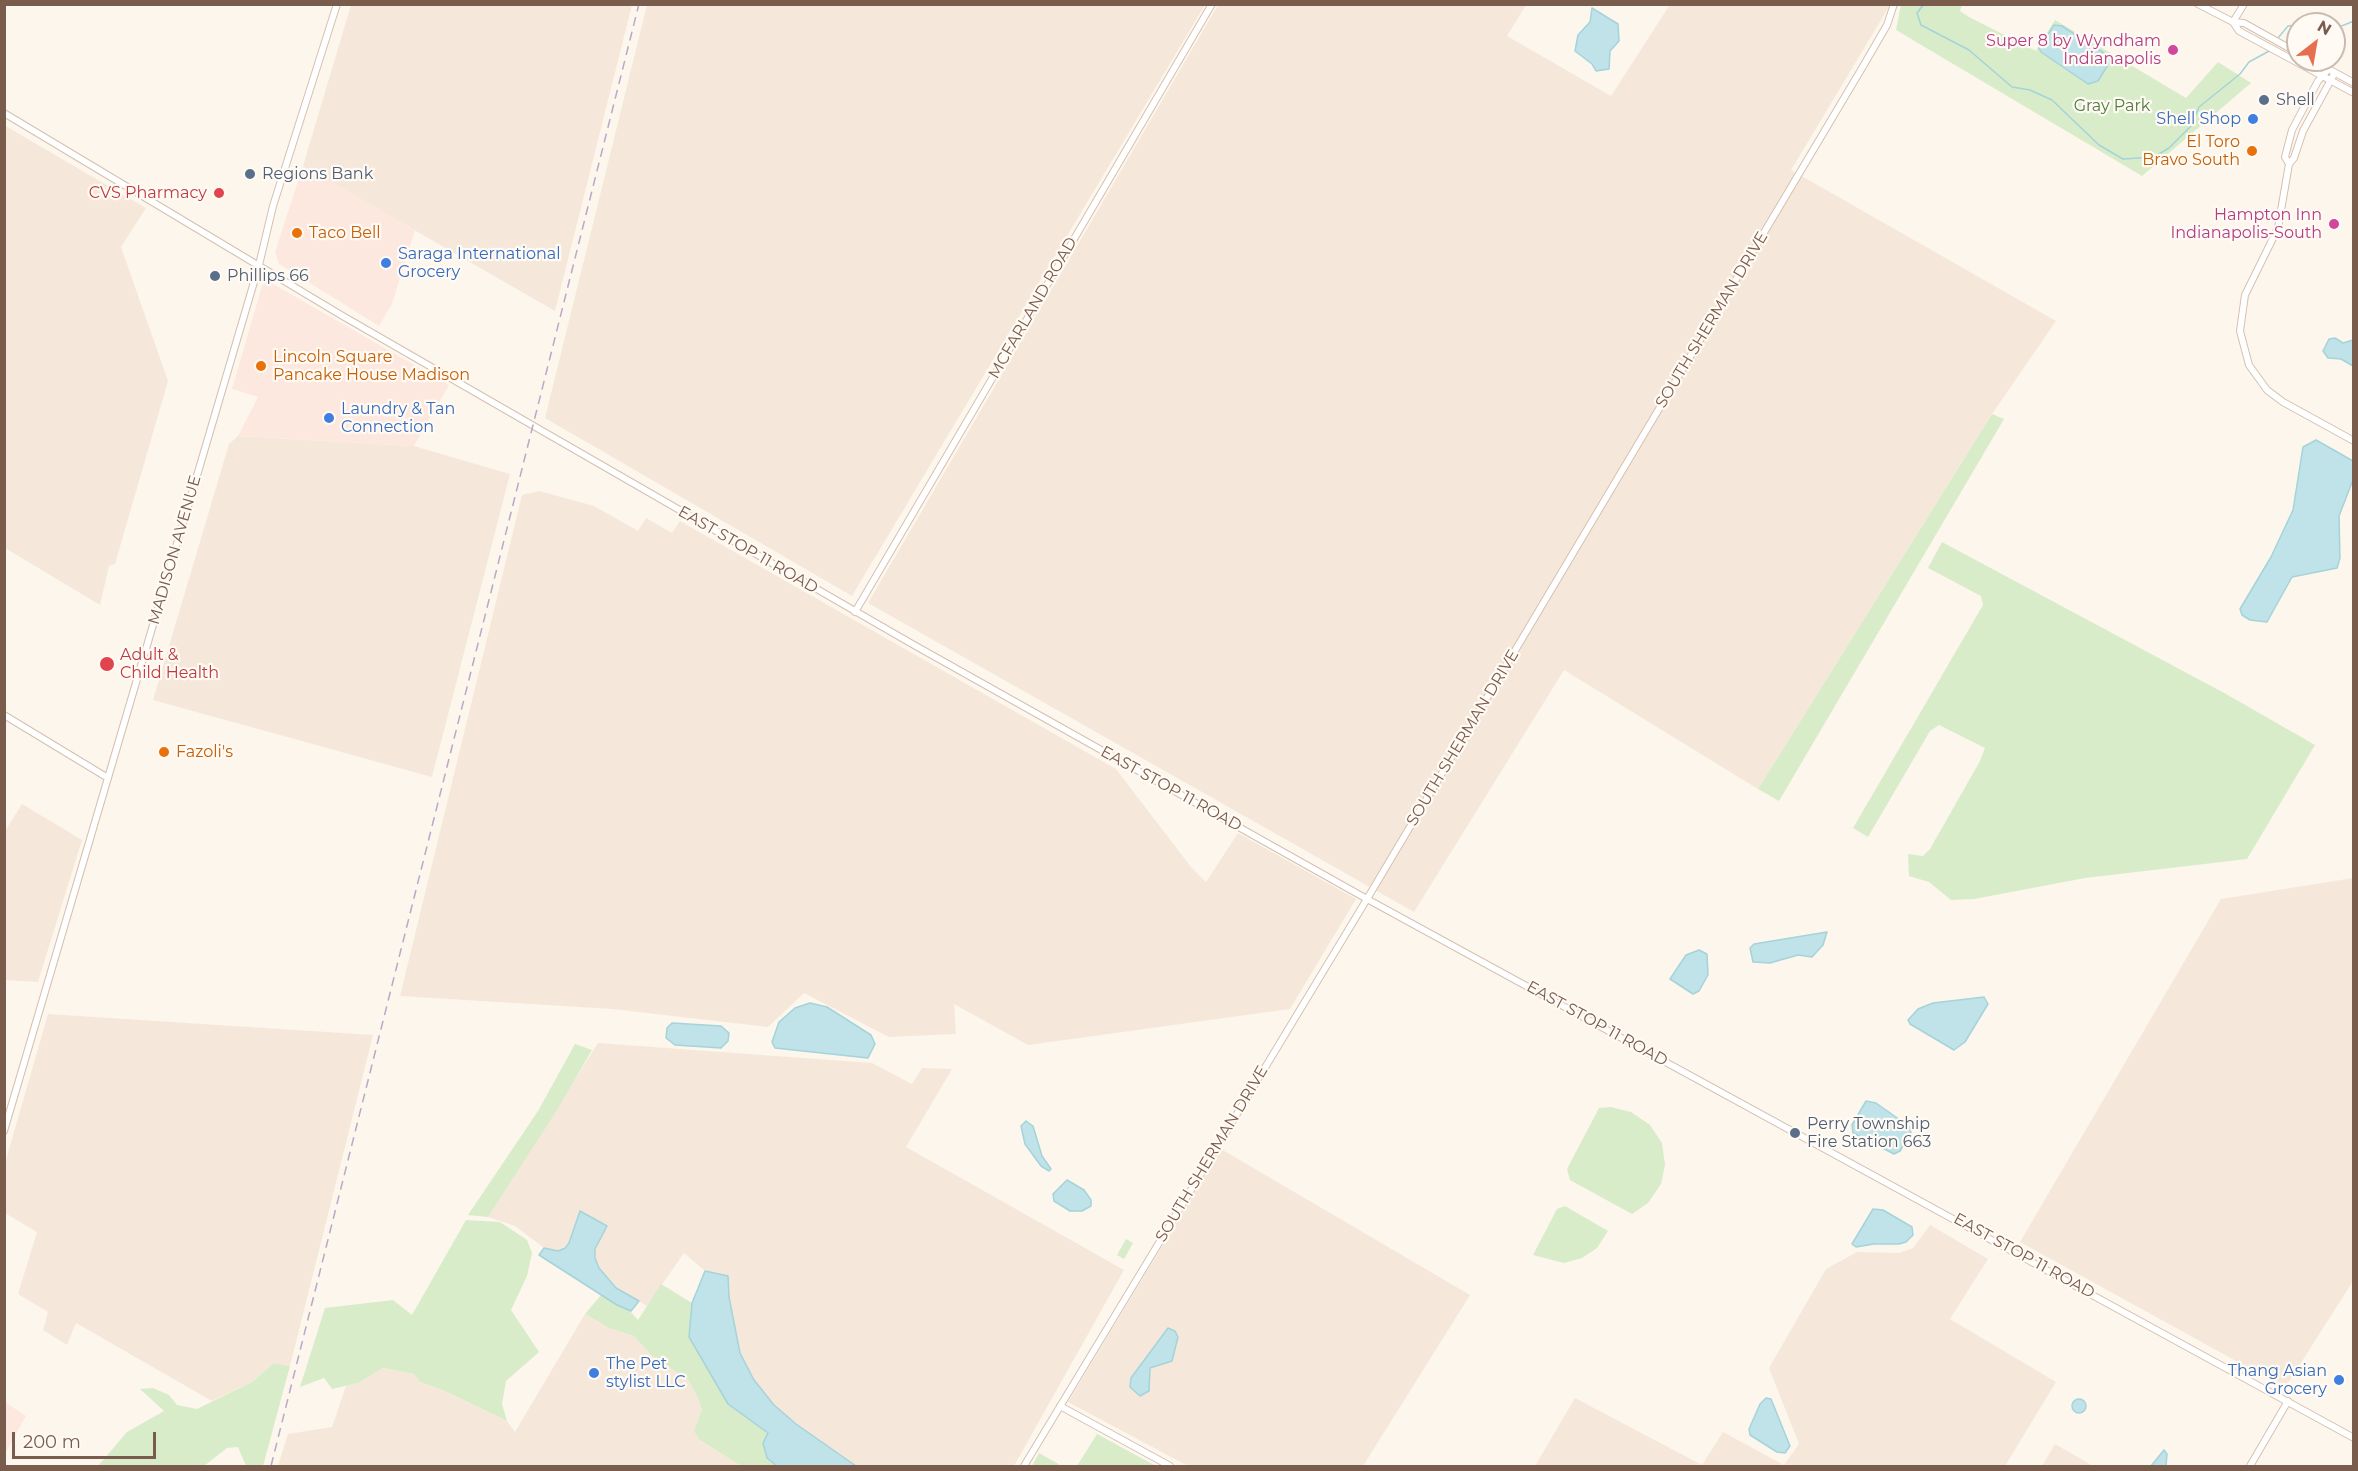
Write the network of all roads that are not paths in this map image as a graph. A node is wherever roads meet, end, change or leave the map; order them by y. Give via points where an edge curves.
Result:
1 (337, 4) edge
2 (1212, 4) edge
3 (1894, 4) edge
4 (2198, 4) edge
5 (2244, 4) edge
6 (2233, 22) junction
7 (2286, 46) edge
8 (2335, 72) edge
9 (2324, 74) junction
10 (2332, 78) junction
11 (2354, 82) edge
12 (2354, 93) edge
13 (4, 112) edge
14 (2289, 164) junction
15 (259, 265) junction
16 (2354, 441) edge
17 (855, 612) junction
18 (4, 715) edge
19 (108, 778) junction
20 (1367, 899) junction
21 (4, 1131) edge
22 (2288, 1401) junction
23 (1060, 1406) junction
24 (2354, 1438) edge
25 (1023, 1467) edge
26 (1170, 1467) edge
27 (2250, 1467) edge

1 - 15 main road, MADISON AVENUE via 273,206
2 - 17 main road, MCFARLAND ROAD
3 - 20 main road, SOUTH SHERMAN DRIVE via 1865,63
4 - 6 main road
5 - 6 main road
6 - 7 main road via 2244,23
6 - 9 main road via 2239,31
8 - 11 main road
9 - 10 main road
9 - 14 main road via 2292,130 2284,157
10 - 12 main road
10 - 14 main road
13 - 15 main road, EAST STOP 11 ROAD
14 - 16 main road via 2277,232 2242,304 2241,344 2252,371 2272,395
15 - 17 main road, EAST STOP 11 ROAD
15 - 19 main road, MADISON AVENUE
17 - 20 main road, EAST STOP 11 ROAD
18 - 19 main road
19 - 21 main road, MADISON AVENUE
20 - 22 main road, EAST STOP 11 ROAD
20 - 23 main road, SOUTH SHERMAN DRIVE
22 - 24 main road, EAST STOP 11 ROAD
22 - 27 main road
23 - 25 main road, SOUTH SHERMAN DRIVE
23 - 26 main road

